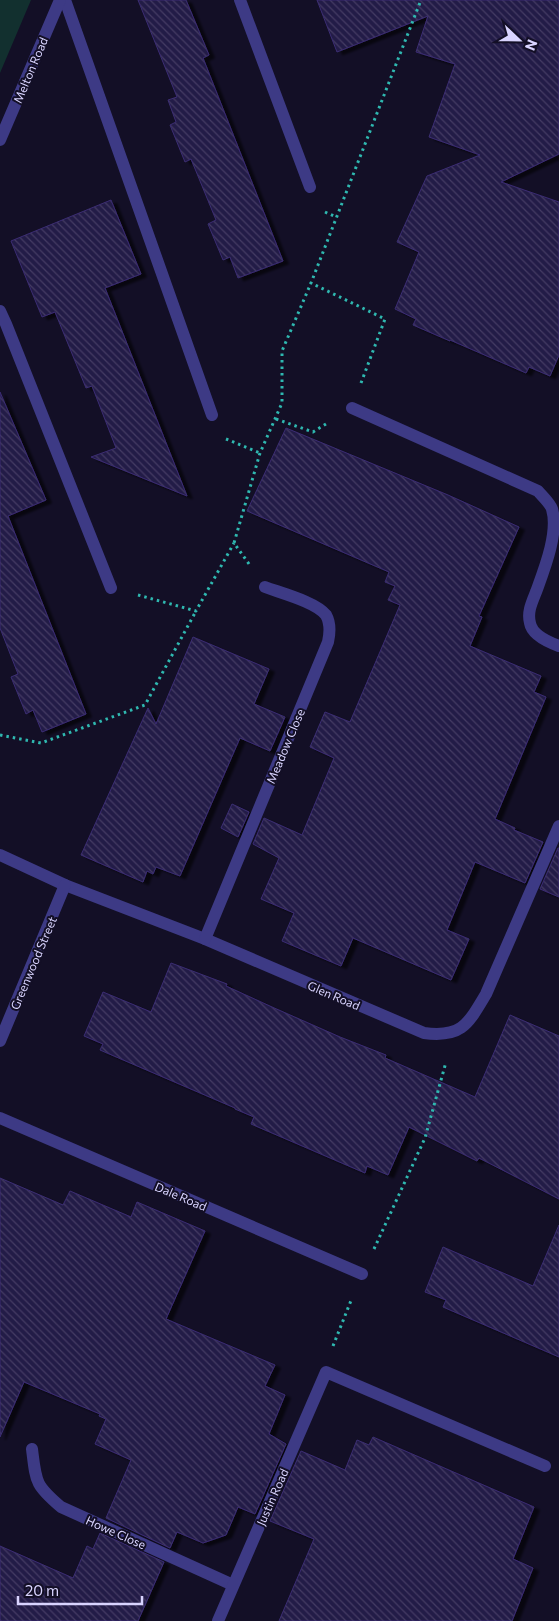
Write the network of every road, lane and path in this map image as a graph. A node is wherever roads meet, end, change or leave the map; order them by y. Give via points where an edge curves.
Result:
1 (60, 0) edge
2 (65, 0) edge
3 (240, 0) edge
4 (421, 0) edge
5 (0, 140) edge
6 (310, 187) dead end
7 (311, 283) junction
8 (0, 311) edge
9 (352, 408) junction
10 (212, 415) joint
11 (276, 419) junction
12 (260, 453) junction
13 (234, 543) junction
14 (265, 587) joint
15 (111, 588) joint
16 (196, 611) junction
17 (559, 646) edge
18 (0, 734) edge
19 (559, 826) edge
20 (0, 855) edge
21 (65, 885) junction
22 (205, 939) junction
23 (454, 1033) junction
24 (0, 1041) edge
25 (0, 1118) edge
26 (362, 1274) junction
27 (326, 1372) junction
28 (32, 1448) dead end
29 (545, 1466) dead end
30 (234, 1585) junction
31 (218, 1621) edge

1 - 5 street, Melton Road
2 - 10 street
3 - 6 street
4 - 7 path
7 - 9 path via 385,319
7 - 11 path via 282,351 282,402
8 - 15 street
9 - 11 path via 312,432
9 - 17 street via 538,491 552,508 554,525 544,570 529,610 530,624 536,634
10 - 12 path via 224,438
11 - 12 path
12 - 13 path
13 - 14 path
13 - 16 path
14 - 22 street, Meadow Close via 318,608 326,616 330,629 328,642
15 - 16 path
16 - 18 path via 145,704 41,742
19 - 23 street via 486,994 471,1019
20 - 21 street, Glen Road
21 - 22 street, Glen Road
21 - 24 street, Greenwood Street
22 - 23 street, Glen Road via 424,1033
23 - 26 path via 424,1138
25 - 26 street, Dale Road
26 - 27 path via 336,1336
27 - 29 street
27 - 30 street, Justin Road
28 - 30 street, Howe Close via 36,1479 45,1493 61,1507
30 - 31 street, Justin Road

